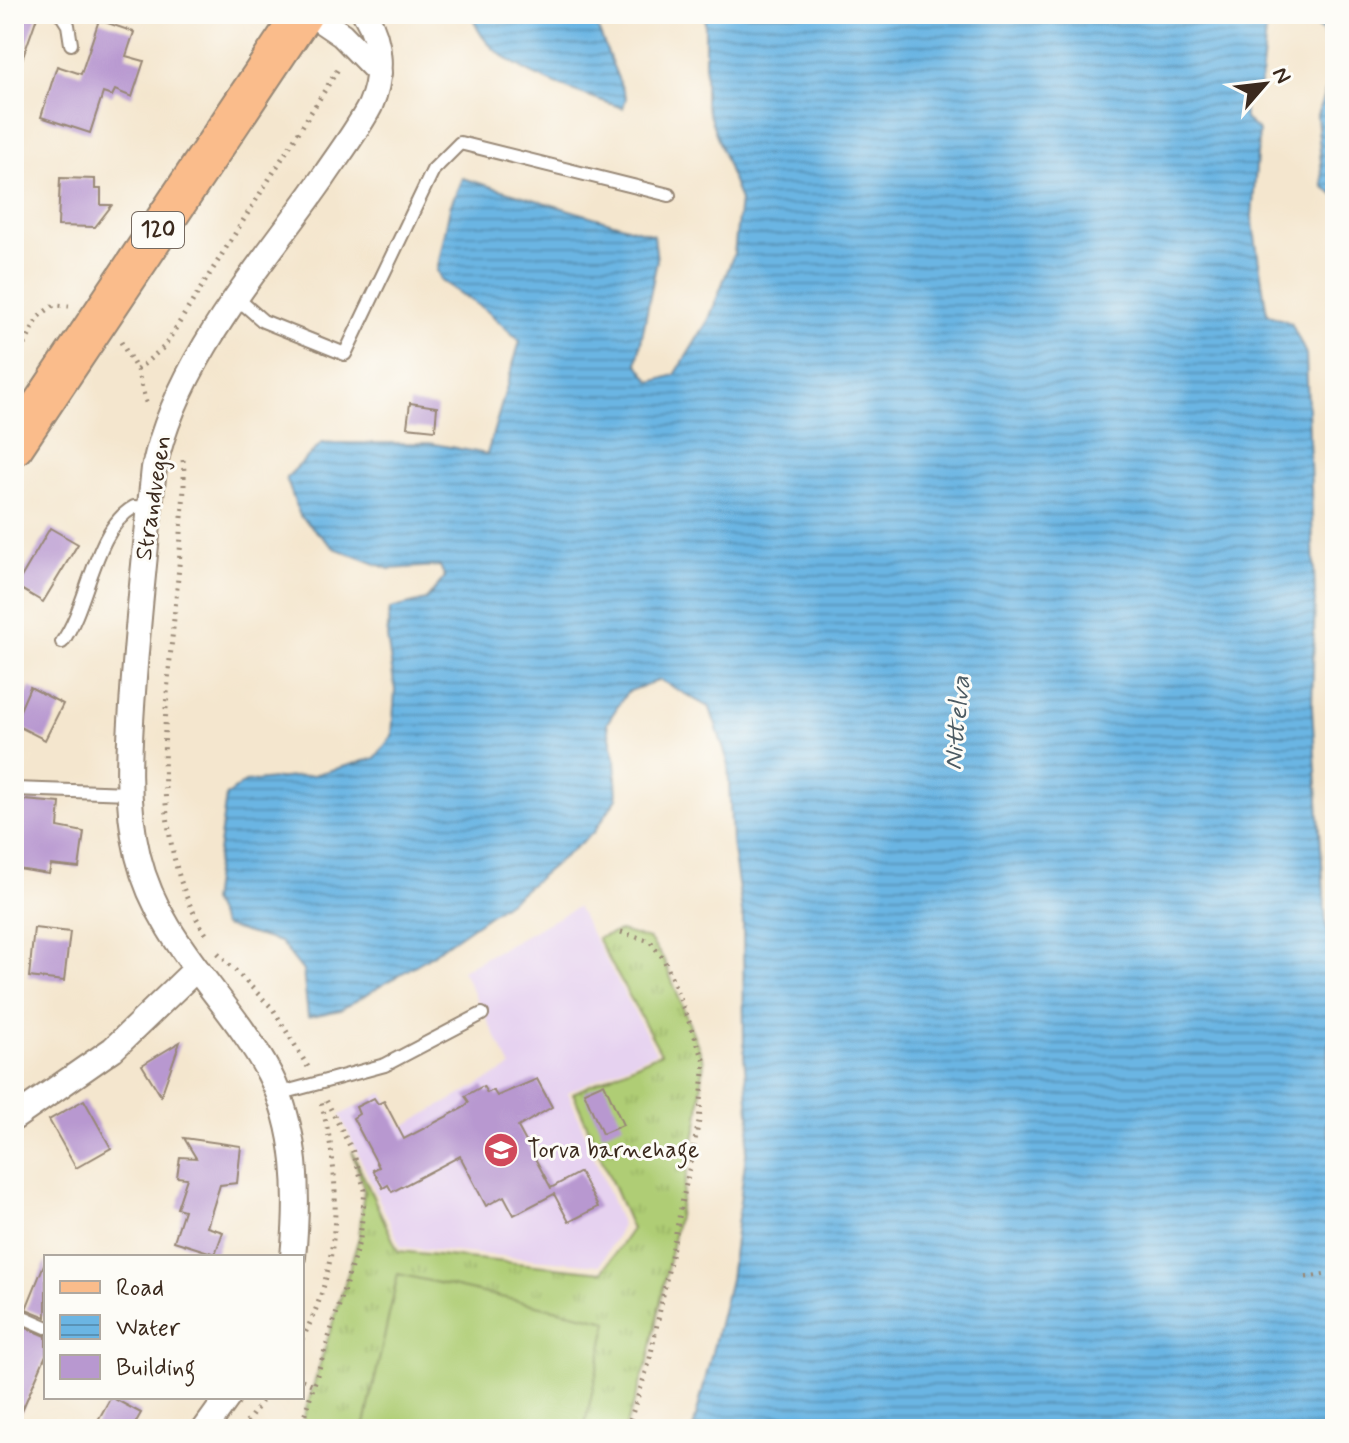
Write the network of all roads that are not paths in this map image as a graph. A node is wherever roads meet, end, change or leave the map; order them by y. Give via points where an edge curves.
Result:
1 (61, 14) edge
2 (303, 14) edge
3 (311, 14) edge
4 (365, 14) edge
5 (71, 44) dead end
6 (379, 73) junction
7 (669, 195) dead end
8 (238, 299) junction
9 (14, 446) edge
10 (150, 508) junction
11 (62, 642) dead end
12 (14, 789) edge
13 (130, 793) junction
14 (195, 970) junction
15 (482, 1014) dead end
16 (278, 1094) junction
17 (14, 1118) edge
18 (293, 1255) edge
19 (14, 1313) edge
20 (44, 1326) edge
21 (227, 1399) edge
22 (205, 1429) edge

1 - 5 lane
2 - 9 main road, 120
3 - 6 street via 342,35
4 - 6 street, Strandvegen via 378,40
6 - 8 street, Strandvegen via 363,120
7 - 8 lane via 460,143 433,170 345,354 263,321
8 - 10 street, Strandvegen via 189,374 164,429
10 - 11 lane via 134,507 115,522 75,625
10 - 13 street, Strandvegen via 135,656
12 - 13 lane
13 - 14 street, Strandvegen via 138,856 149,892
14 - 16 street, Strandvegen via 256,1052
14 - 17 street via 113,1049
15 - 16 lane via 385,1065
16 - 18 street, Strandvegen via 296,1176
19 - 20 lane
21 - 22 street

